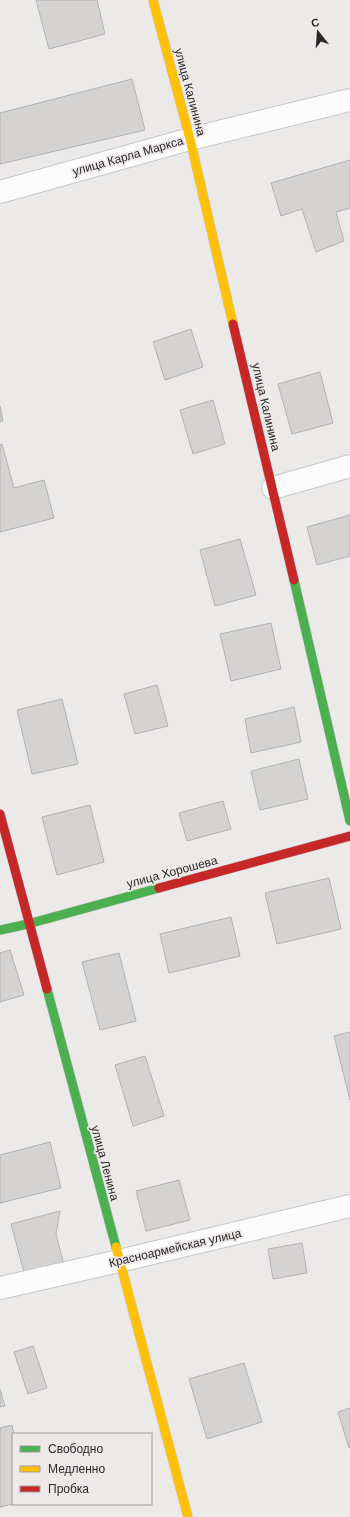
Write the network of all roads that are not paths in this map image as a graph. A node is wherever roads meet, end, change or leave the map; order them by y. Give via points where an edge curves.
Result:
1 (153, 0) edge
2 (350, 100) edge
3 (190, 139) junction
4 (0, 192) edge
5 (350, 466) edge
6 (272, 488) junction
7 (0, 814) edge
8 (350, 821) edge
9 (350, 836) edge
10 (28, 924) junction
11 (0, 930) edge
12 (350, 1206) edge
13 (119, 1261) junction
14 (0, 1288) edge
15 (188, 1517) edge

1 - 3 street, улица Калинина
2 - 3 street, улица Карла Маркса
3 - 4 street, улица Карла Маркса
3 - 6 street, улица Калинина
5 - 6 street
6 - 8 street, улица Калинина
7 - 10 street, улица Ленина
9 - 10 street, улица Хорошева
10 - 11 street, улица Хорошева
10 - 13 street, улица Ленина
12 - 13 street, Красноармейская улица
13 - 14 street, Красноармейская улица
13 - 15 street, улица Ленина

